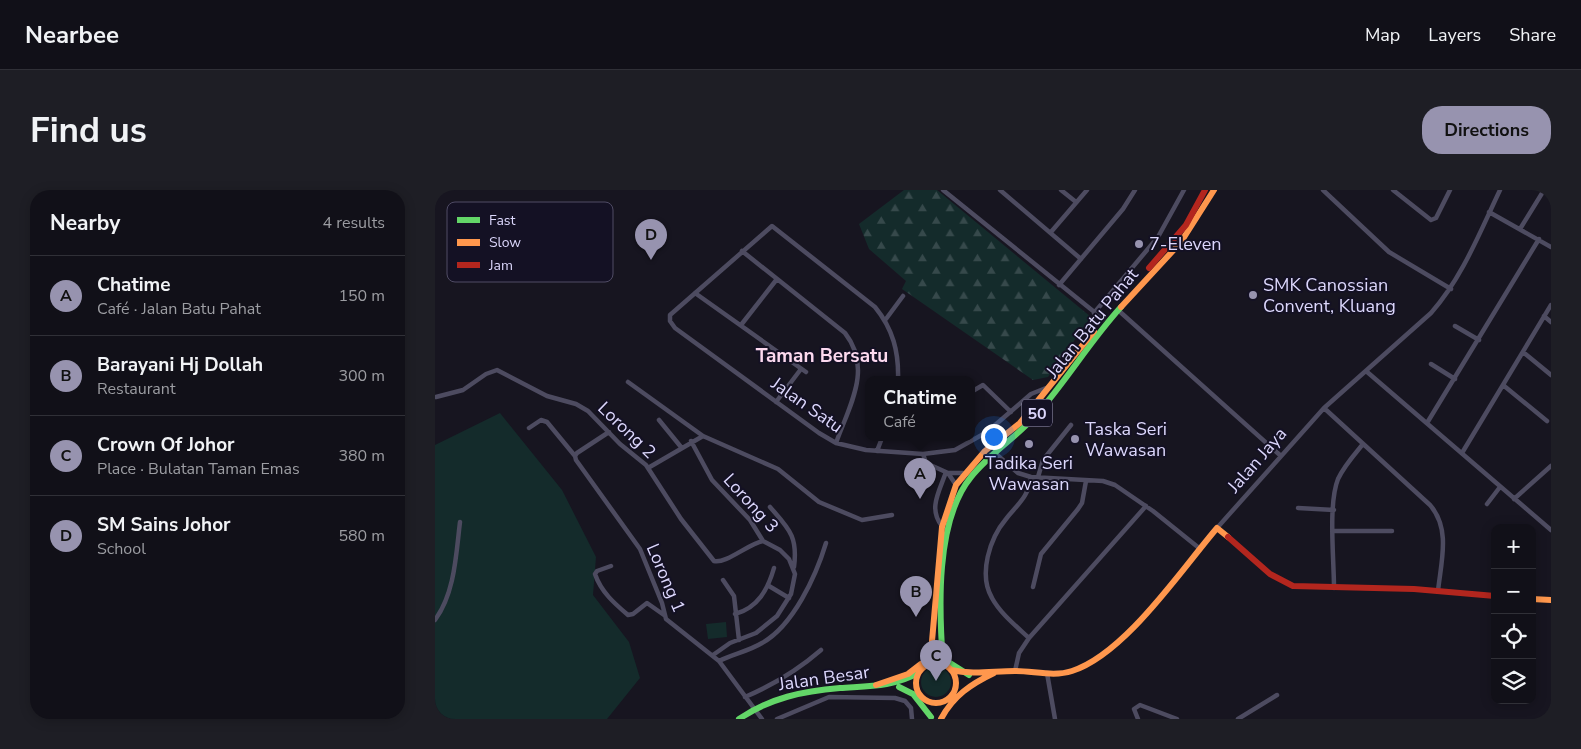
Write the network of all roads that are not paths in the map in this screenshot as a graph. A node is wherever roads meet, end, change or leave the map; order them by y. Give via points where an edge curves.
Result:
1 (1000, 190) edge
2 (1061, 190) edge
3 (1087, 190) edge
4 (1135, 190) edge
5 (1184, 190) edge
6 (1214, 190) edge
7 (1323, 190) edge
8 (1393, 190) edge
9 (1404, 190) edge
10 (1450, 190) edge
11 (1500, 190) edge
12 (1544, 190) edge
13 (945, 191) edge
14 (1203, 191) edge
15 (1401, 197) junction
16 (1076, 202) junction
17 (1489, 212) junction
18 (1520, 229) junction
19 (1051, 232) junction
20 (1539, 239) junction
21 (1551, 247) edge
22 (742, 251) junction
23 (1081, 258) junction
24 (777, 279) junction
25 (1059, 285) junction
26 (1451, 289) junction
27 (695, 293) junction
28 (903, 296) dead end
29 (1551, 305) edge
30 (1118, 310) junction
31 (1094, 313) junction
32 (1544, 316) junction
33 (885, 319) junction
34 (1103, 319) junction
35 (1551, 322) edge
36 (741, 325) junction
37 (1455, 326) dead end
38 (1479, 340) junction
39 (1523, 352) junction
40 (1431, 364) dead end
41 (1366, 371) junction
42 (1551, 375) edge
43 (898, 376) edge
44 (1455, 379) junction
45 (628, 382) dead end
46 (1503, 385) junction
47 (1050, 388) junction
48 (975, 390) edge
49 (436, 397) edge
50 (776, 402) junction
51 (1324, 408) junction
52 (1011, 412) junction
53 (659, 420) dead end
54 (1547, 421) dead end
55 (1427, 424) junction
56 (1071, 425) dead end
57 (529, 428) dead end
58 (609, 432) junction
59 (703, 436) junction
60 (975, 440) edge
61 (881, 441) edge
62 (973, 441) edge
63 (691, 442) junction
64 (836, 443) junction
65 (1363, 444) junction
66 (681, 447) junction
67 (877, 451) junction
68 (995, 453) junction
69 (1462, 453) junction
70 (923, 454) junction
71 (575, 456) junction
72 (1281, 456) junction
73 (1551, 466) edge
74 (649, 468) junction
75 (947, 472) junction
76 (964, 473) junction
77 (1031, 476) junction
78 (1038, 477) junction
79 (1086, 481) junction
80 (956, 485) junction
81 (1500, 487) junction
82 (1514, 499) junction
83 (1487, 504) dead end
84 (1146, 506) junction
85 (769, 507) dead end
86 (1298, 508) dead end
87 (1334, 510) junction
88 (892, 515) dead end
89 (1551, 521) edge
90 (460, 522) dead end
91 (1546, 526) junction
92 (942, 527) junction
93 (1217, 528) junction
94 (1551, 530) edge
95 (1334, 531) junction
96 (1392, 531) dead end
97 (763, 541) junction
98 (826, 543) dead end
99 (1199, 548) junction
100 (611, 566) dead end
101 (774, 568) dead end
102 (794, 568) junction
103 (723, 580) dead end
104 (769, 586) junction
105 (1033, 586) dead end
106 (1334, 588) junction
107 (1438, 591) junction
108 (1491, 596) edge
109 (789, 598) junction
110 (1536, 599) edge
111 (1551, 600) edge
112 (735, 614) junction
113 (664, 615) junction
114 (435, 620) edge
115 (932, 637) junction
116 (1029, 638) junction
117 (739, 640) junction
118 (941, 642) junction
119 (821, 650) dead end
120 (713, 656) junction
121 (719, 661) junction
122 (930, 664) junction
123 (943, 664) junction
124 (951, 670) junction
125 (1015, 671) junction
126 (918, 673) junction
127 (991, 673) junction
128 (1047, 673) junction
129 (969, 675) junction
130 (876, 685) junction
131 (889, 685) junction
132 (899, 687) junction
133 (917, 691) junction
134 (1277, 695) dead end
135 (745, 697) junction
136 (950, 697) junction
137 (927, 702) junction
138 (753, 708) junction
139 (935, 718) edge
140 (739, 719) edge
141 (762, 719) edge
142 (777, 719) edge
143 (912, 719) edge
144 (1055, 719) edge
145 (1138, 719) edge
146 (1177, 719) edge
147 (1238, 719) edge

1 - 19 street
2 - 16 street
3 - 16 street
4 - 23 street
5 - 31 street via 1158,237
6 - 30 main road, Jalan Batu Pahat / 50 via 1191,228
7 - 26 street via 1389,252
8 - 15 street
9 - 15 street
10 - 15 street via 1437,218 1431,220
11 - 17 street, Jalan Jaya
12 - 18 street
13 - 25 street
14 - 34 main road, Jalan Batu Pahat / 50 via 1181,231
16 - 19 street
17 - 18 street
17 - 26 street, Jalan Jaya
18 - 20 street
19 - 23 street
20 - 21 street
20 - 38 street
22 - 24 street
22 - 27 street, Jalan Satu
22 - 33 street, Jalan Satu via 767,228 774,227 863,295
23 - 25 street
24 - 36 street
24 - 64 street via 845,333 855,349 859,362 858,386
25 - 31 street
26 - 41 street, Jalan Jaya via 1431,313
27 - 36 street
27 - 50 street, Jalan Satu via 670,315 672,325
28 - 33 street
29 - 32 street
30 - 68 main road, Jalan Batu Pahat / 50 via 1026,427
30 - 72 street
31 - 34 street
32 - 35 street
32 - 39 street
33 - 43 street via 897,352
34 - 47 main road, Jalan Batu Pahat / 50
36 - 50 street via 803,370
37 - 38 street
38 - 44 street
39 - 42 street
39 - 46 street
40 - 44 street
41 - 51 street, Jalan Jaya
41 - 55 street
44 - 55 street
45 - 59 street
46 - 54 street
46 - 69 street
47 - 52 street, Jalan Satu via 1038,390
47 - 76 main road, Jalan Batu Pahat / 50 via 1020,423
48 - 52 street via 983,385
49 - 58 street, Lorong 2 via 463,390 497,370 547,396 583,408
50 - 64 street, Jalan Satu
51 - 65 street
51 - 72 street, Jalan Jaya
52 - 60 street, Jalan Satu
53 - 66 street
55 - 69 street
56 - 78 street via 1047,454
57 - 71 street, Lorong 1 via 541,420 547,422
58 - 71 street
58 - 74 street, Lorong 2
59 - 63 street
59 - 88 street via 778,469 813,499 853,519 872,520
61 - 67 street
62 - 70 street, Jalan Satu via 955,450
63 - 66 street
63 - 97 street, Lorong 3 via 711,480 750,520
64 - 67 street, Jalan Satu
65 - 87 street via 1338,480
65 - 107 street via 1439,516 1443,534
66 - 74 street
67 - 70 street, Jalan Satu
68 - 77 street via 1018,473
68 - 118 main road, Jalan Batu Pahat / 50 via 975,470 966,483 951,518
69 - 81 street
70 - 75 street via 926,462
71 - 113 street, Lorong 1 via 596,490 641,549
72 - 93 street, Jalan Jaya
73 - 82 street
74 - 97 street, Lorong 2 via 681,519 713,560 722,561 750,544
75 - 76 street
75 - 80 street
75 - 92 street via 934,510
76 - 80 main road, Jalan Batu Pahat / 50
77 - 78 street
77 - 116 street via 1028,493 996,535 986,573 991,597
78 - 79 street
79 - 84 street via 1115,485
79 - 105 street via 1082,503 1041,554
80 - 92 main road, Jalan Batu Pahat / 50
81 - 82 street
81 - 83 street
82 - 91 street
84 - 99 street
84 - 116 street
85 - 102 street via 789,529 794,540
86 - 87 street
87 - 95 street
89 - 91 street
90 - 114 street via 452,578
91 - 94 street
92 - 115 main road, Jalan Batu Pahat / 50
93 - 99 main road, Jalan Jaya
93 - 106 main road via 1281,582 1306,588
95 - 96 street
95 - 106 street
97 - 102 street, Lorong 3 via 784,553
98 - 121 street via 819,564 787,623 762,643
99 - 128 main road, Jalan Jaya via 1107,652 1072,671
100 - 113 street via 597,570 595,574 614,603 629,615 647,603
101 - 104 street
102 - 109 street
103 - 112 street via 733,594
104 - 109 street
104 - 112 street via 751,607
106 - 107 main road
107 - 108 main road
109 - 117 street via 764,628
110 - 111 main road
112 - 117 street
113 - 120 street, Lorong 1 via 670,624
115 - 122 main road, Jalan Batu Pahat / 50
115 - 130 main road via 927,654 915,670
116 - 125 street via 1019,653
117 - 120 street via 724,646
118 - 123 main road, Jalan Batu Pahat / 50
118 - 129 main road via 947,659
119 - 135 street via 792,673
120 - 121 street, Lorong 1
121 - 135 street, Lorong 1
122 - 123 main road
122 - 126 main road
123 - 124 main road
124 - 129 main road, Jalan Jaya
124 - 136 main road via 957,682
125 - 127 main road, Jalan Jaya
125 - 128 main road, Jalan Jaya
126 - 131 main road, Jalan Besar via 904,682
126 - 133 main road
127 - 129 main road, Jalan Jaya
127 - 136 main road, Jalan Jaya via 967,683
127 - 139 main road via 967,687
128 - 144 street
130 - 131 main road, Jalan Besar
130 - 138 main road, Jalan Besar via 797,694
131 - 132 main road, Jalan Besar
132 - 133 main road, Jalan Besar
132 - 139 main road via 913,694
133 - 137 main road
134 - 147 street
135 - 138 street, Lorong 1
136 - 137 main road via 938,704
136 - 139 main road
137 - 139 main road
138 - 140 main road, Jalan Besar
138 - 141 street, Lorong 1
142 - 143 street via 829,698 900,699 911,708
145 - 146 street via 1134,709 1140,705

